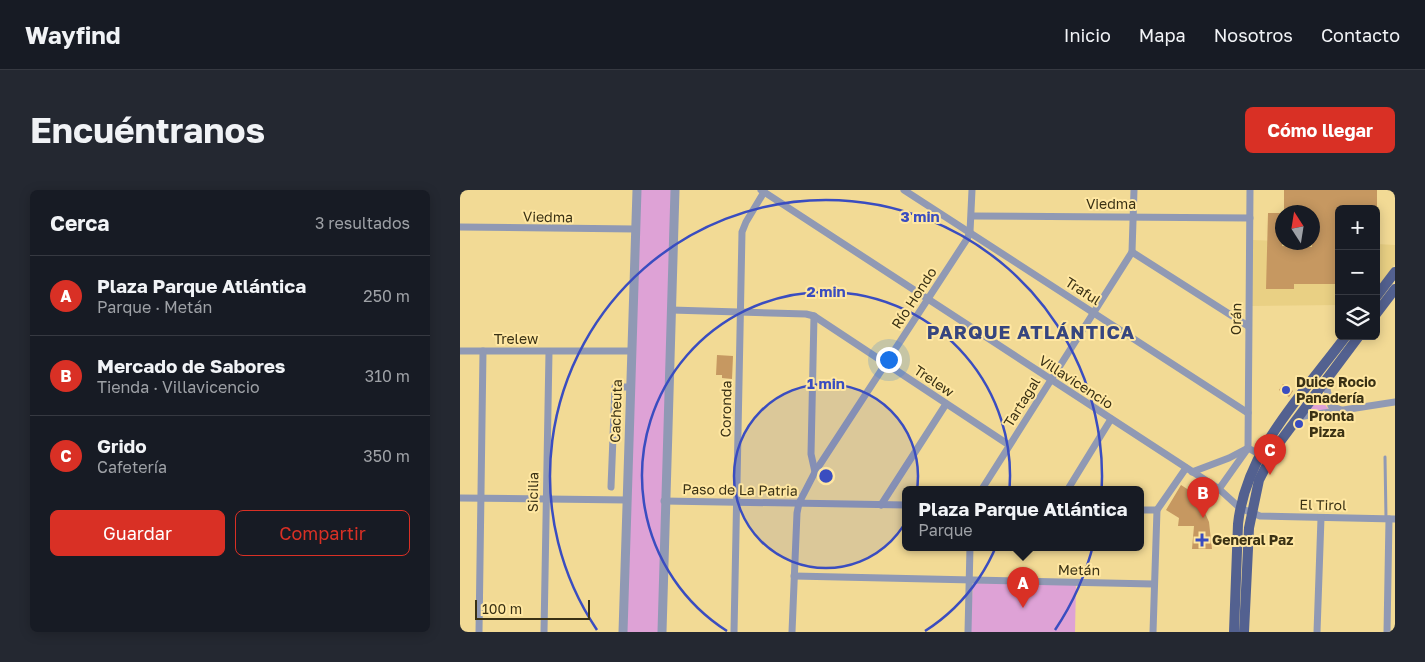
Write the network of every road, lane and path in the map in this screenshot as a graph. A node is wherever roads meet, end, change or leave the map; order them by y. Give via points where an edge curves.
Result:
1 (637, 190) edge
2 (674, 190) edge
3 (904, 190) edge
4 (972, 190) edge
5 (1134, 190) edge
6 (1250, 190) edge
7 (763, 191) edge
8 (972, 216) junction
9 (1134, 216) junction
10 (1250, 218) junction
11 (460, 227) edge
12 (635, 230) junction
13 (970, 232) junction
14 (1132, 252) junction
15 (1395, 272) edge
16 (1395, 289) edge
17 (1378, 295) edge
18 (927, 299) junction
19 (1380, 309) edge
20 (671, 310) junction
21 (741, 312) junction
22 (1094, 313) junction
23 (814, 316) junction
24 (1248, 326) junction
25 (1343, 340) edge
26 (1356, 340) edge
27 (460, 351) edge
28 (483, 352) junction
29 (549, 352) junction
30 (632, 352) junction
31 (886, 364) junction
32 (1051, 380) junction
33 (1325, 381) junction
34 (630, 387) junction
35 (1395, 402) edge
36 (946, 404) junction
37 (1344, 411) junction
38 (1248, 413) junction
39 (1298, 417) junction
40 (1111, 420) junction
41 (1010, 445) junction
42 (1248, 448) junction
43 (1259, 454) junction
44 (1385, 457) dead end
45 (1189, 470) junction
46 (815, 472) junction
47 (984, 486) edge
48 (1070, 486) edge
49 (611, 487) dead end
50 (1219, 489) junction
51 (460, 498) edge
52 (481, 499) junction
53 (546, 500) junction
54 (627, 500) junction
55 (664, 501) junction
56 (737, 502) junction
57 (799, 504) junction
58 (881, 505) junction
59 (902, 505) edge
60 (1240, 508) junction
61 (1144, 510) edge
62 (1157, 510) junction
63 (1251, 514) junction
64 (1321, 518) junction
65 (1390, 519) edge
66 (970, 551) edge
67 (794, 576) junction
68 (970, 580) junction
69 (1153, 584) junction
70 (479, 632) edge
71 (544, 632) edge
72 (623, 632) edge
73 (662, 632) edge
74 (734, 632) edge
75 (792, 632) edge
76 (968, 632) edge
77 (1153, 632) edge
78 (1234, 632) edge
79 (1244, 632) edge
80 (1317, 632) edge
81 (1387, 632) edge

1 - 12 street, Cacheuta
2 - 20 street
3 - 13 street, Traful
4 - 8 street
5 - 9 street
6 - 10 street, Orán
7 - 18 street, Villavicencio
7 - 21 street, Coronda via 743,228
8 - 9 street, Viedma
8 - 13 street
9 - 10 street, Viedma
9 - 14 street
10 - 24 street, Orán
11 - 12 street, Viedma
12 - 30 street, Cacheuta
13 - 18 street, Río Hondo
13 - 22 street, Traful
14 - 22 street, Tartagal
14 - 24 street
15 - 17 main road
16 - 19 main road
18 - 31 street, Río Hondo
18 - 32 street, Villavicencio
20 - 21 street, Trelew
20 - 55 street
21 - 23 street, Trelew
21 - 56 street, Coronda
22 - 32 street, Tartagal
22 - 38 street, Traful
23 - 31 street, Trelew
23 - 46 street via 811,454
24 - 38 street, Orán
25 - 43 main road
26 - 33 main road
27 - 28 street, Trelew
28 - 29 street, Trelew
28 - 52 street
29 - 30 street, Trelew
29 - 53 street, Sicilia
30 - 34 street, Cacheuta
31 - 36 street, Trelew
31 - 46 street, Río Hondo
32 - 40 street, Villavicencio
32 - 41 street, Tartagal
33 - 37 street via 1331,406
33 - 39 main road
34 - 49 street via 615,387
34 - 54 street, Cacheuta
35 - 37 street
36 - 41 street, Trelew
36 - 58 street
37 - 39 street
38 - 42 street, Orán
39 - 63 main road via 1264,469
40 - 45 street, Villavicencio
40 - 48 street
41 - 47 street, Tartagal
42 - 43 street
42 - 45 street via 1229,458
42 - 50 street
43 - 60 main road via 1250,472
44 - 65 lane
45 - 50 street, Villavicencio
45 - 62 street
46 - 57 street, Río Hondo
50 - 60 street, Villavicencio
51 - 52 street
52 - 53 street
52 - 70 street
53 - 54 street
53 - 71 street, Sicilia
54 - 72 street, Cacheuta
55 - 56 street, Paso de La Patria
55 - 73 street
56 - 57 street, Paso de La Patria
56 - 74 street, Coronda
57 - 58 street, Paso de La Patria
57 - 67 street
58 - 59 street, Paso de La Patria
60 - 63 street, Villavicencio
60 - 78 main road
61 - 62 street
62 - 69 street
63 - 64 street, El Tirol
63 - 79 main road
64 - 65 street, El Tirol
64 - 80 street
65 - 81 street
66 - 68 street
67 - 68 street, Metán
67 - 75 street
68 - 69 street, Metán
68 - 76 street
69 - 77 street

